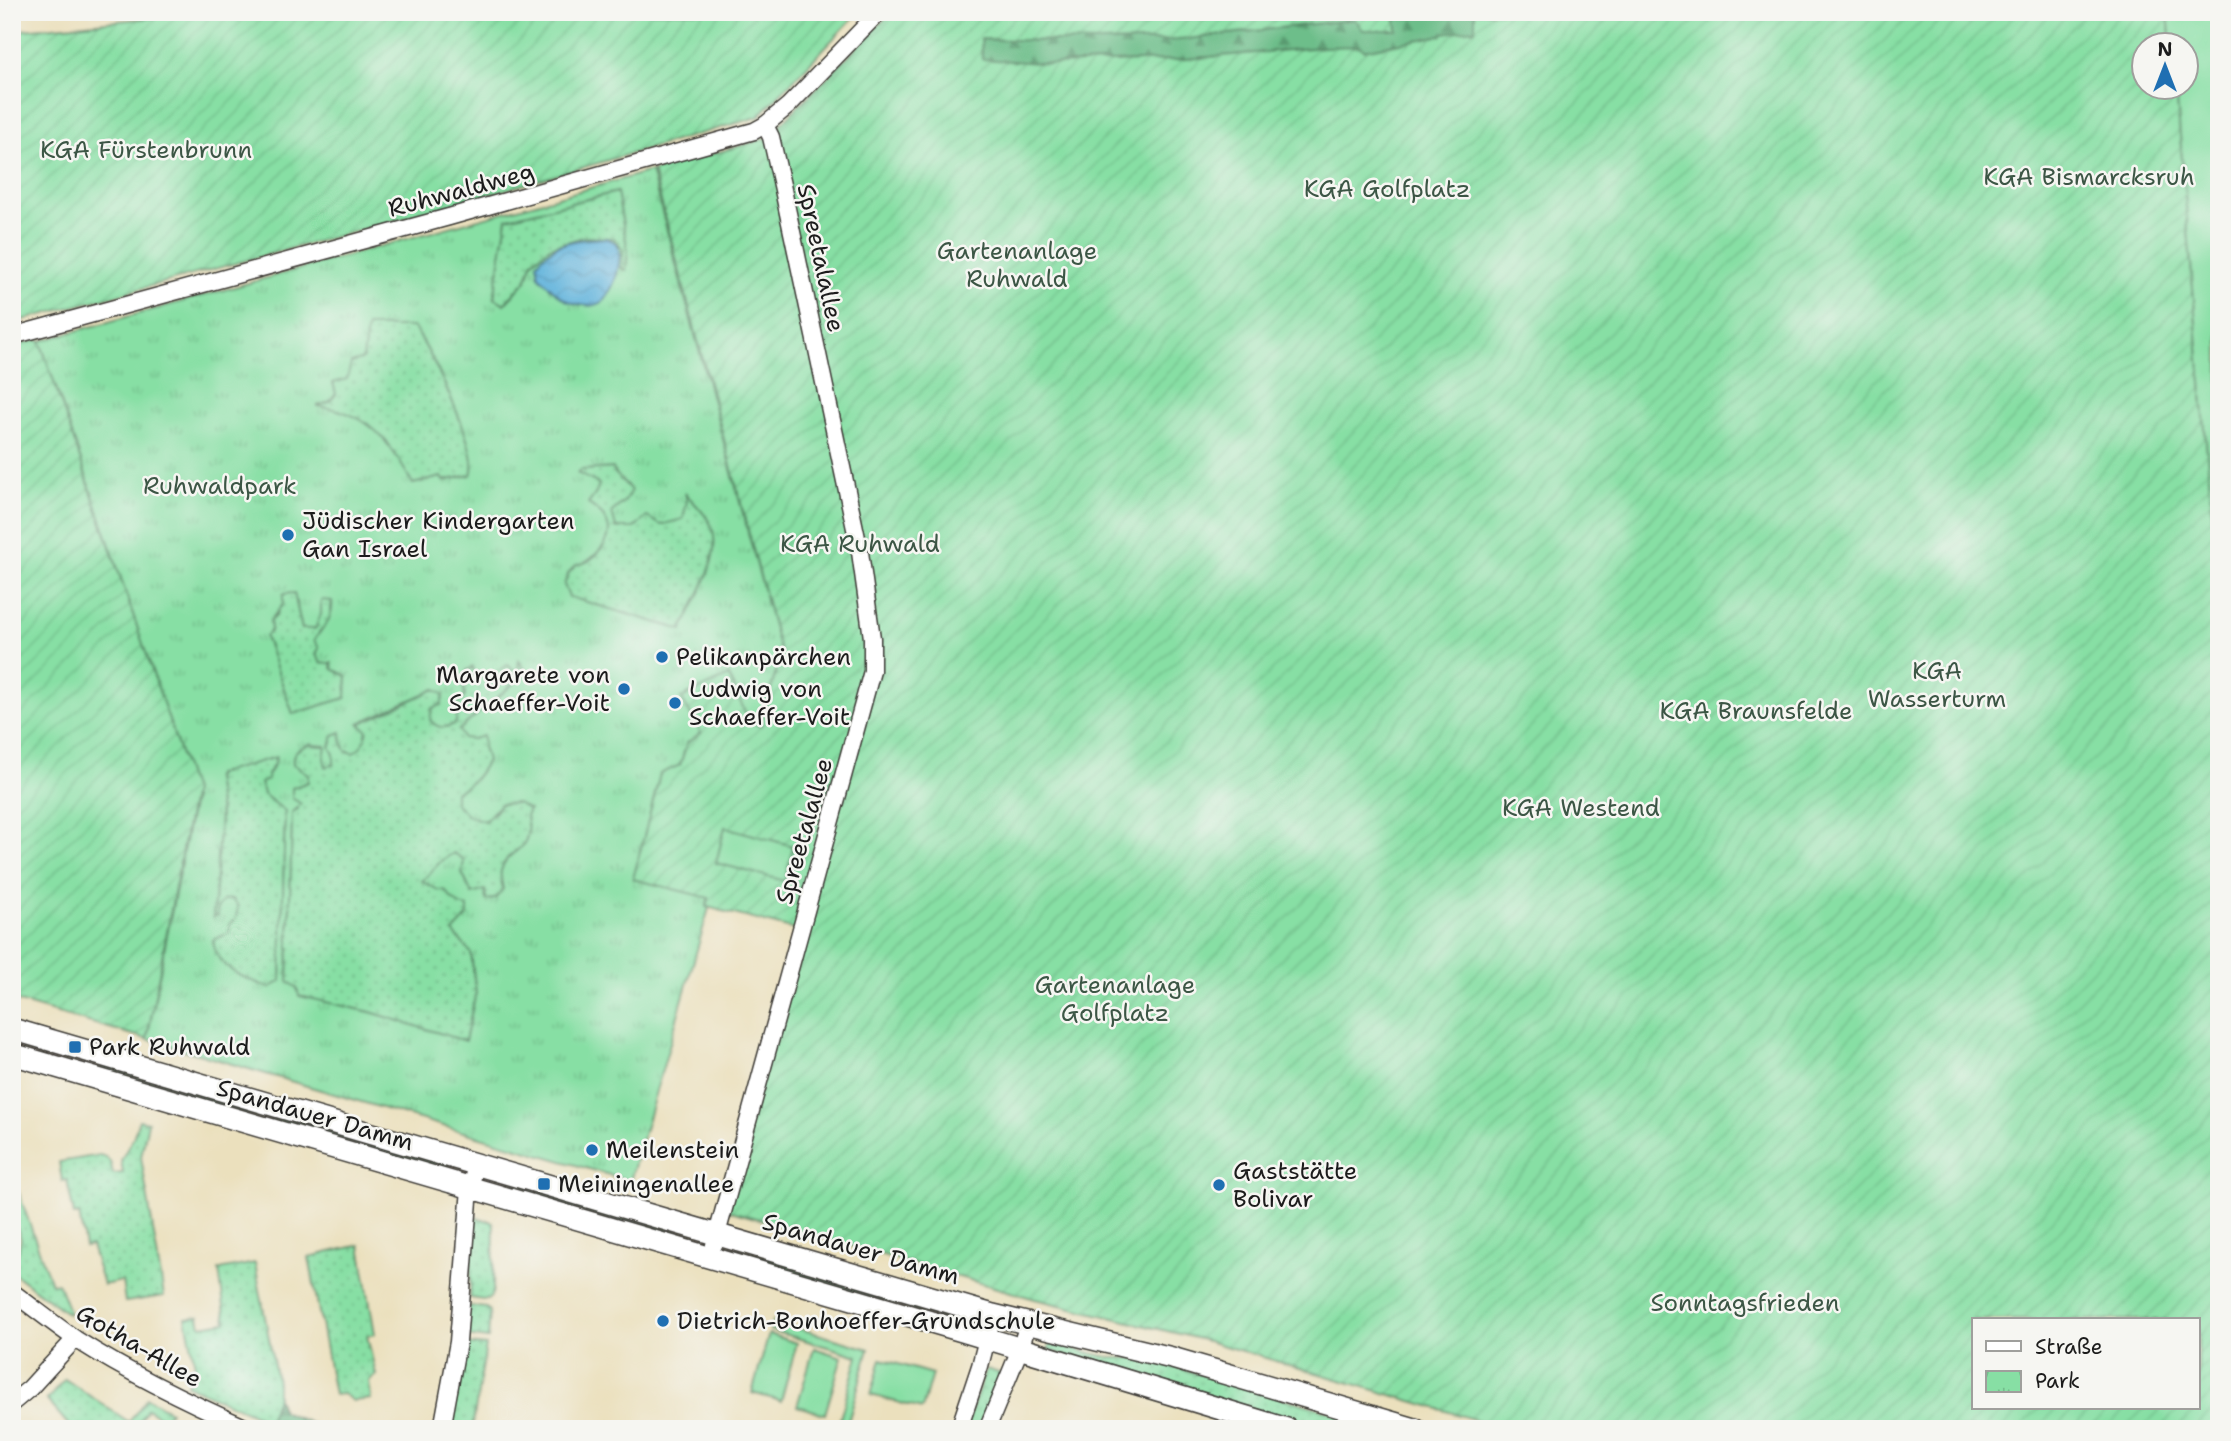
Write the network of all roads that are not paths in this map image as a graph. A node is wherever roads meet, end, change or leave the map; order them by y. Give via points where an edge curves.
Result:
1 (879, 12) edge
2 (765, 125) junction
3 (12, 336) edge
4 (12, 1029) edge
5 (12, 1054) edge
6 (476, 1165) junction
7 (470, 1188) junction
8 (717, 1235) junction
9 (710, 1258) junction
10 (12, 1292) edge
11 (993, 1315) junction
12 (1028, 1324) junction
13 (75, 1339) junction
14 (987, 1339) junction
15 (1020, 1349) junction
16 (12, 1403) edge
17 (249, 1429) edge
18 (442, 1429) edge
19 (959, 1429) edge
20 (987, 1429) edge
21 (1287, 1429) edge
22 (1415, 1429) edge

1 - 2 street, Ruhwaldweg
2 - 3 street, Ruhwaldweg via 709,145
2 - 8 street, Spreetalallee via 782,184 860,552 872,671
4 - 6 main road, Spandauer Damm
5 - 7 main road, Spandauer Damm
6 - 7 street
6 - 8 main road, Spandauer Damm
7 - 9 main road, Spandauer Damm
7 - 18 street via 458,1342
8 - 9 street, Spreetalallee
8 - 11 main road, Spandauer Damm
9 - 14 main road, Spandauer Damm
10 - 13 street, Gotha-Allee
11 - 12 main road, Spandauer Damm
11 - 14 street
12 - 15 street
12 - 22 main road, Spandauer Damm via 1172,1358
13 - 16 street
13 - 17 street, Gotha-Allee via 145,1380
14 - 15 main road, Spandauer Damm
14 - 19 street
15 - 20 street
15 - 21 main road, Spandauer Damm

